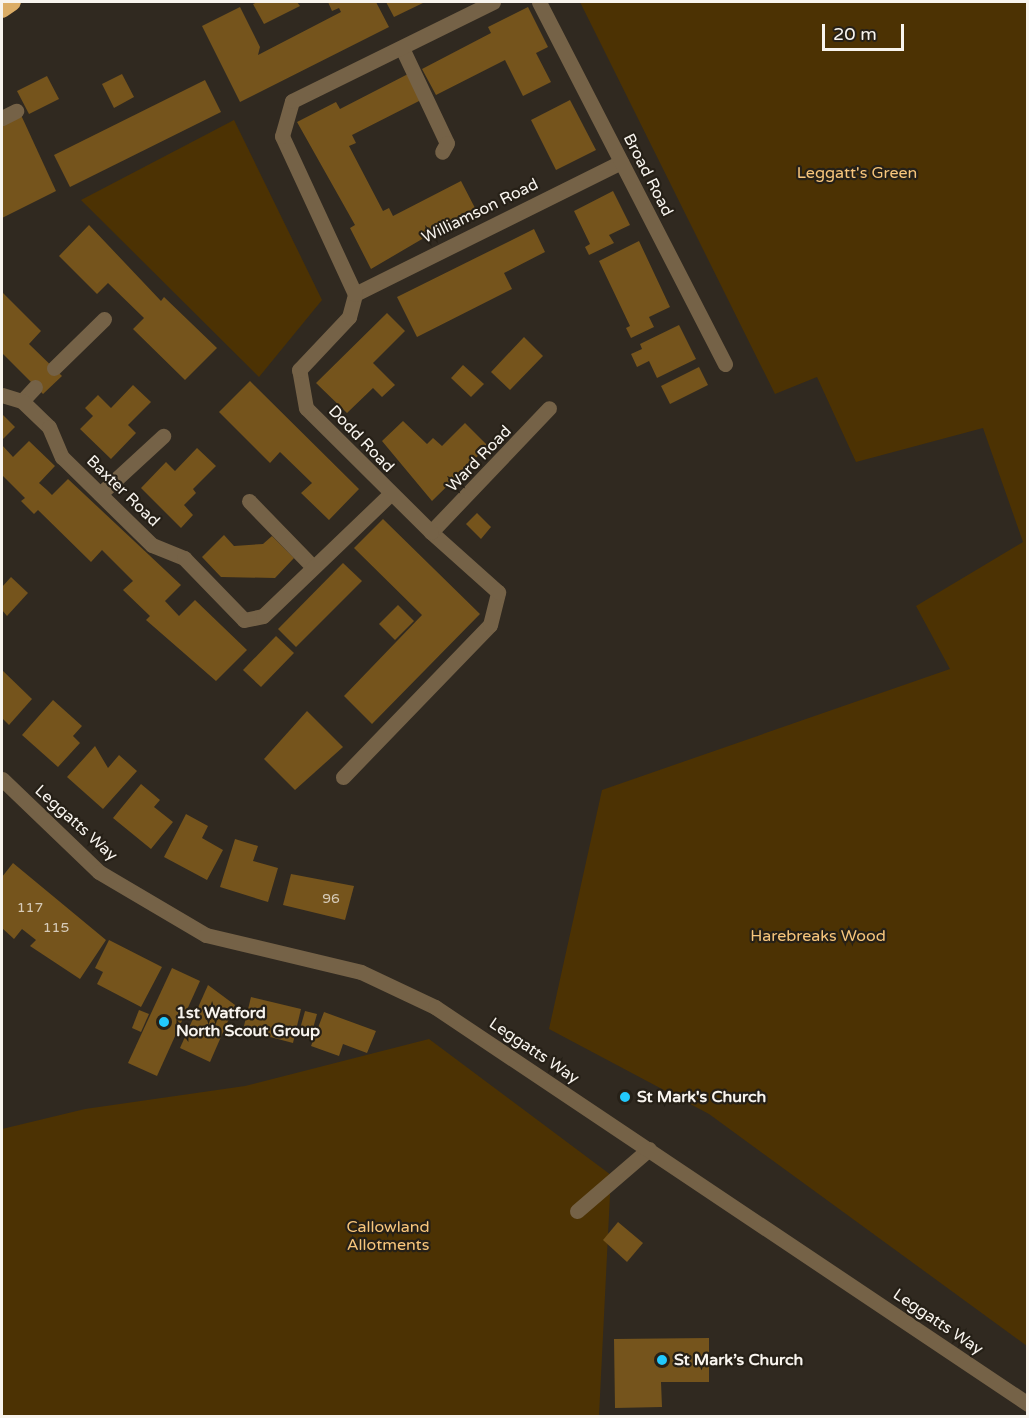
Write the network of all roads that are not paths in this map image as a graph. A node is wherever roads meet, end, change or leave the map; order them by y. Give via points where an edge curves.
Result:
1 (7, 2) edge
2 (12, 2) edge
3 (493, 2) edge
4 (539, 2) edge
5 (2, 4) edge
6 (2, 9) edge
7 (402, 48) junction
8 (16, 111) dead end
9 (2, 118) edge
10 (442, 152) dead end
11 (621, 162) junction
12 (355, 294) junction
13 (104, 319) dead end
14 (725, 364) dead end
15 (54, 368) dead end
16 (35, 387) dead end
17 (2, 395) edge
18 (22, 401) junction
19 (549, 408) dead end
20 (163, 436) dead end
21 (100, 494) junction
22 (390, 494) junction
23 (249, 501) dead end
24 (431, 532) junction
25 (313, 567) junction
26 (343, 777) dead end
27 (2, 779) edge
28 (649, 1149) junction
29 (576, 1211) dead end
30 (1028, 1404) edge

1 - 5 highway
2 - 6 highway
3 - 7 street
4 - 11 street, Broad Road
7 - 10 street via 447,143
7 - 12 street via 292,101 282,136
8 - 9 street
11 - 12 street, Williamson Road
11 - 14 street, Broad Road
12 - 22 street, Dodd Road via 349,316 299,370 306,408
13 - 15 street
16 - 18 street
17 - 18 street, Baxter Road
18 - 21 street, Baxter Road via 49,427 62,457
19 - 24 street, Ward Road
20 - 21 street
21 - 25 street, Baxter Road via 152,545 184,558 244,620 263,616
22 - 24 street, Dodd Road
22 - 25 street, Baxter Road
23 - 25 street
24 - 26 street, Dodd Road via 498,592 490,625
27 - 28 street, Leggatts Way via 99,872 206,934 361,972 425,1002
28 - 29 street
28 - 30 street, Leggatts Way

